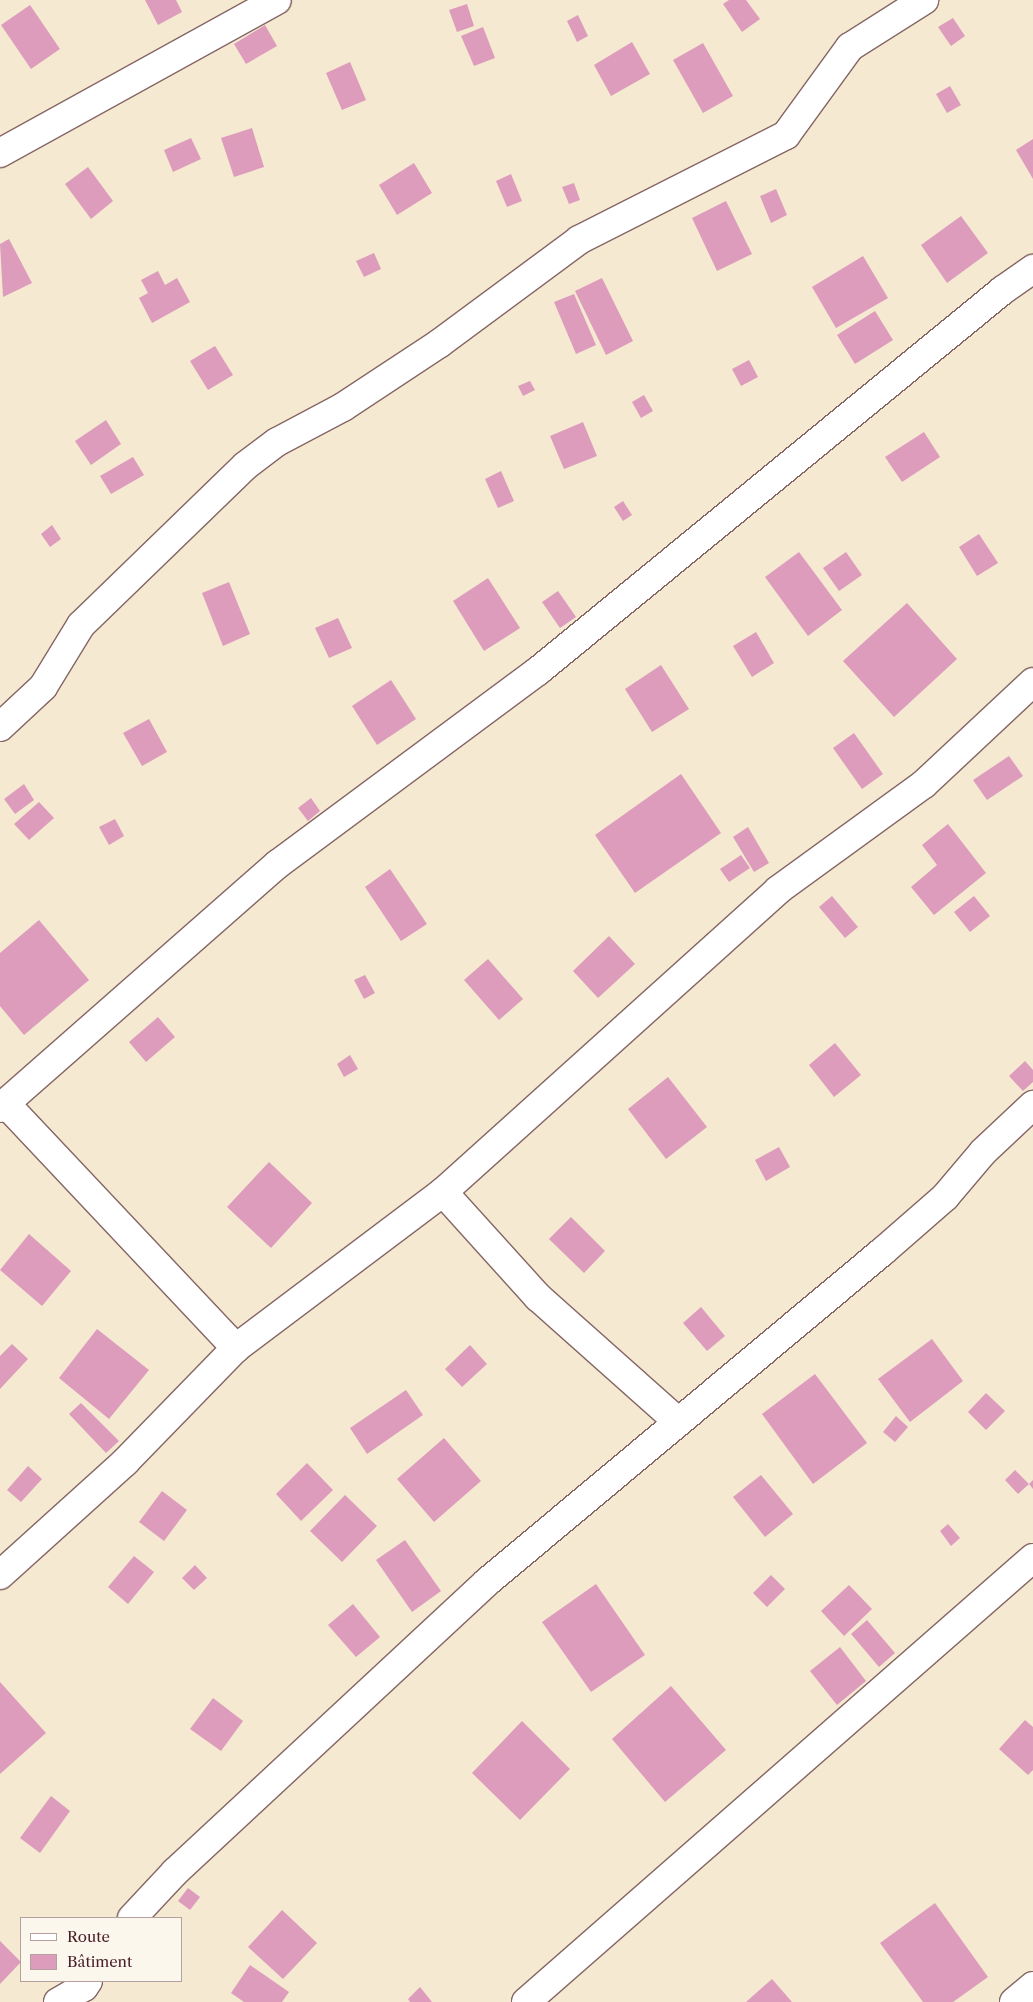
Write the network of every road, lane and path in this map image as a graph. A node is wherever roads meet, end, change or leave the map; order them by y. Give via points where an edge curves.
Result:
1 (277, 0) edge
2 (924, 0) edge
3 (0, 153) edge
4 (1033, 269) edge
5 (1033, 682) edge
6 (0, 728) edge
7 (1033, 1105) edge
8 (3, 1106) edge
9 (443, 1192) junction
10 (236, 1348) junction
11 (677, 1421) junction
12 (1033, 1558) edge
13 (0, 1575) edge
14 (133, 1917) edge
15 (87, 1982) edge
16 (1033, 1986) edge
17 (58, 2002) edge
18 (526, 2002) edge
19 (1014, 2002) edge

1 - 3 street
2 - 6 street via 850,47 786,135 580,240 440,343 343,407 277,442 245,466 81,625 43,687
4 - 8 street via 1003,290 546,665 278,864
5 - 9 street via 924,784 778,890
7 - 11 street via 983,1152 938,1203
8 - 10 street
9 - 10 street
9 - 11 street via 538,1297
10 - 13 street via 125,1462
11 - 14 street via 480,1588 174,1872
12 - 18 street
15 - 17 street
16 - 19 street

